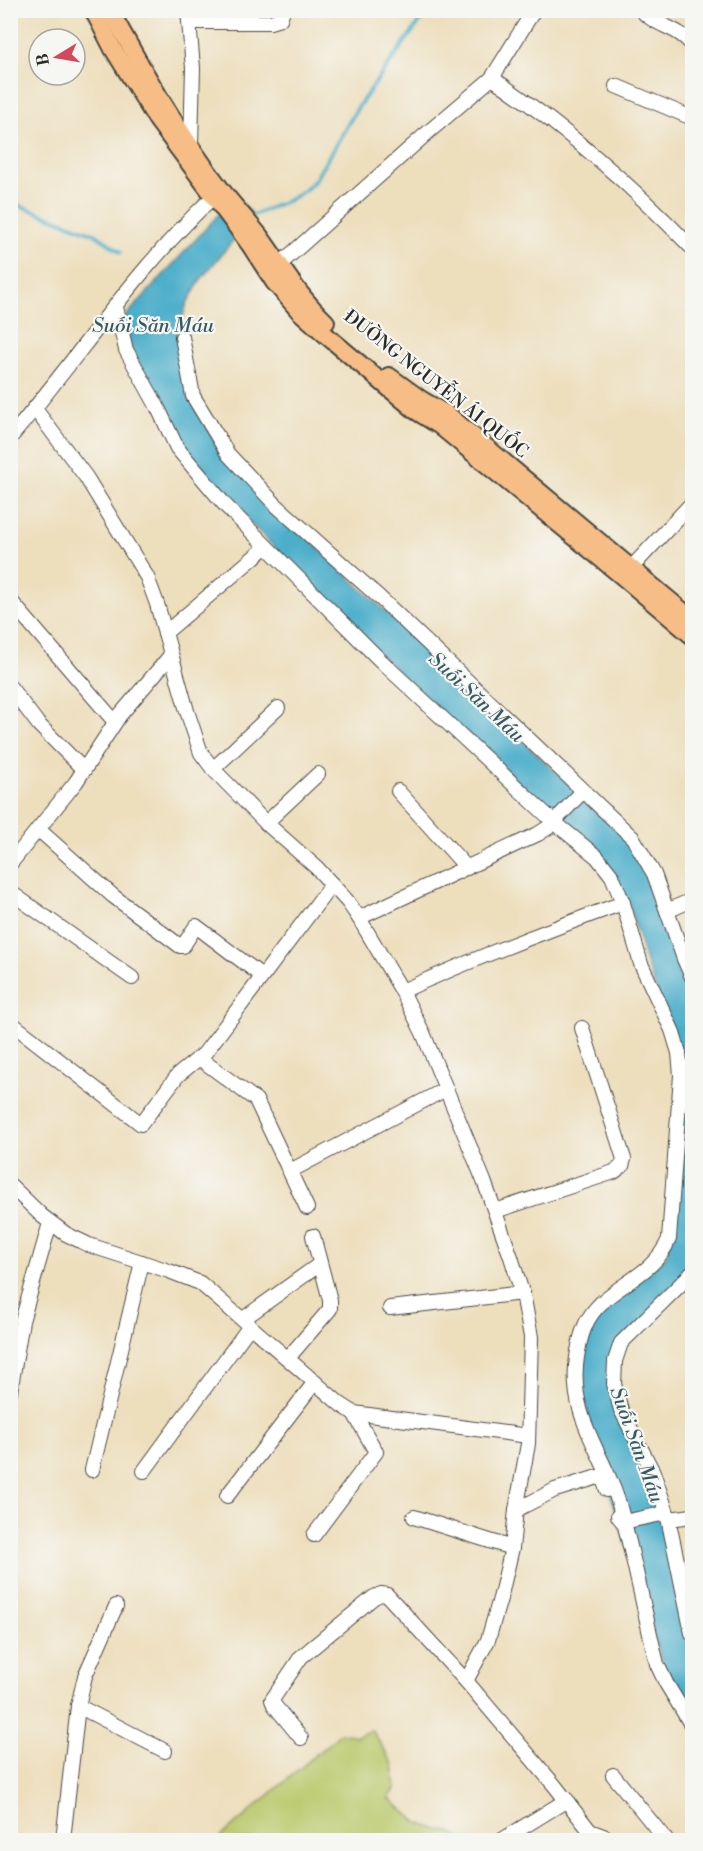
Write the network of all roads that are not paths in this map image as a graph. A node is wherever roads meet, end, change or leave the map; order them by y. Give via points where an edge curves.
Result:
1 (93, 10) edge
2 (110, 10) edge
3 (283, 10) edge
4 (534, 10) edge
5 (641, 10) edge
6 (189, 16) edge
7 (693, 45) edge
8 (492, 78) junction
9 (616, 86) dead end
10 (692, 116) edge
11 (191, 145) junction
12 (216, 194) junction
13 (255, 241) junction
14 (693, 248) edge
15 (279, 265) junction
16 (116, 307) junction
17 (182, 337) dead end
18 (35, 409) junction
19 (10, 438) edge
20 (471, 444) junction
21 (693, 503) edge
22 (266, 547) junction
23 (632, 567) junction
24 (10, 600) edge
25 (693, 619) edge
26 (165, 633) junction
27 (693, 636) edge
28 (171, 655) junction
29 (10, 687) edge
30 (278, 708) dead end
31 (115, 722) junction
32 (213, 769) junction
33 (84, 770) junction
34 (318, 774) dead end
35 (398, 791) dead end
36 (583, 792) junction
37 (554, 822) junction
38 (266, 823) junction
39 (38, 829) junction
40 (10, 864) edge
41 (467, 868) junction
42 (332, 884) junction
43 (10, 892) edge
44 (693, 900) edge
45 (623, 903) junction
46 (667, 911) junction
47 (359, 918) junction
48 (262, 976) junction
49 (693, 977) edge
50 (132, 978) dead end
51 (402, 991) junction
52 (10, 1022) edge
53 (582, 1028) dead end
54 (199, 1058) junction
55 (446, 1089) junction
56 (290, 1171) junction
57 (10, 1185) edge
58 (307, 1208) dead end
59 (495, 1211) junction
60 (50, 1223) junction
61 (313, 1236) dead end
62 (142, 1262) junction
63 (320, 1264) junction
64 (693, 1273) edge
65 (523, 1293) junction
66 (390, 1308) dead end
67 (247, 1323) junction
68 (288, 1359) junction
69 (315, 1382) junction
70 (10, 1392) edge
71 (354, 1413) junction
72 (528, 1436) junction
73 (92, 1470) dead end
74 (144, 1471) dead end
75 (227, 1496) dead end
76 (516, 1510) junction
77 (668, 1516) junction
78 (693, 1516) edge
79 (414, 1517) dead end
80 (623, 1522) junction
81 (314, 1535) dead end
82 (512, 1548) junction
83 (117, 1606) dead end
84 (693, 1634) edge
85 (466, 1681) junction
86 (78, 1706) junction
87 (693, 1726) edge
88 (301, 1738) dead end
89 (165, 1751) dead end
90 (613, 1775) dead end
91 (567, 1800) junction
92 (63, 1840) edge
93 (502, 1840) edge
94 (608, 1840) edge
95 (666, 1840) edge

1 - 12 main road via 157,120
2 - 11 main road, ĐƯỜNG NGUYỄN ÁI QUỐC
3 - 6 street via 280,19 270,22
4 - 8 street
5 - 7 street via 680,32
6 - 11 street via 193,68
8 - 14 street via 542,113 654,208
8 - 15 street
9 - 10 street
11 - 12 main road, ĐƯỜNG NGUYỄN ÁI QUỐC
12 - 13 main road, ĐƯỜNG NGUYỄN ÁI QUỐC
12 - 16 street via 166,244
13 - 15 main road, ĐƯỜNG NGUYỄN ÁI QUỐC
13 - 20 main road, ĐƯỜNG NGUYỄN ÁI QUỐC via 274,282 299,311 374,376
15 - 20 main road, ĐƯỜNG NGUYỄN ÁI QUỐC via 320,316 364,357 448,415
16 - 18 street
16 - 22 street via 126,350 177,448
17 - 36 street via 193,396 228,453 276,505 380,598
18 - 19 street
18 - 26 street via 86,477 134,554 147,577
20 - 23 main road, ĐƯỜNG NGUYỄN ÁI QUỐC
20 - 27 main road, ĐƯỜNG NGUYỄN ÁI QUỐC
21 - 23 street
22 - 26 street
22 - 37 street via 382,663
23 - 25 main road, ĐƯỜNG NGUYỄN ÁI QUỐC
24 - 31 street
26 - 28 street
28 - 31 street
28 - 32 street via 196,743
29 - 33 street via 39,725
30 - 32 street
31 - 33 street
32 - 38 street
33 - 39 street
34 - 38 street
35 - 41 street
36 - 37 street
36 - 46 street via 633,838 654,874
37 - 41 street via 538,834
37 - 45 street via 597,856 612,876
38 - 42 street
39 - 40 street
39 - 48 street via 113,896 180,946 196,926
41 - 47 street
42 - 47 street
42 - 48 street
43 - 50 street
44 - 46 street
45 - 51 street via 456,966
45 - 80 street via 641,964 672,1030 681,1074 669,1239 664,1252 642,1274 600,1304 589,1318 579,1342 574,1377 583,1420
46 - 49 street
47 - 51 street
48 - 54 street
51 - 55 street
52 - 54 street via 141,1124 178,1075
53 - 59 street via 624,1159 622,1166
54 - 56 street via 256,1100
55 - 56 street
55 - 59 street
56 - 58 street
57 - 60 street
59 - 65 street
60 - 62 street via 89,1245
60 - 70 street via 22,1321
61 - 63 street
62 - 67 street via 200,1283
62 - 73 street
63 - 67 street
63 - 68 street via 330,1309
64 - 77 street via 621,1343 615,1361 614,1384 621,1410 654,1472
65 - 66 street
65 - 72 street via 531,1337
67 - 68 street
67 - 74 street
68 - 69 street
69 - 71 street
69 - 75 street
71 - 72 street
71 - 81 street via 376,1452
72 - 76 street
76 - 80 street via 555,1490 598,1477 603,1479
76 - 82 street
77 - 78 street
77 - 80 street
77 - 84 street
79 - 82 street
80 - 87 street via 657,1664
82 - 85 street via 488,1640
83 - 86 street via 85,1676
85 - 88 street via 387,1595 381,1594 301,1657 272,1700
85 - 91 street
86 - 89 street
86 - 92 street
90 - 95 street
91 - 93 street
91 - 94 street via 590,1831

